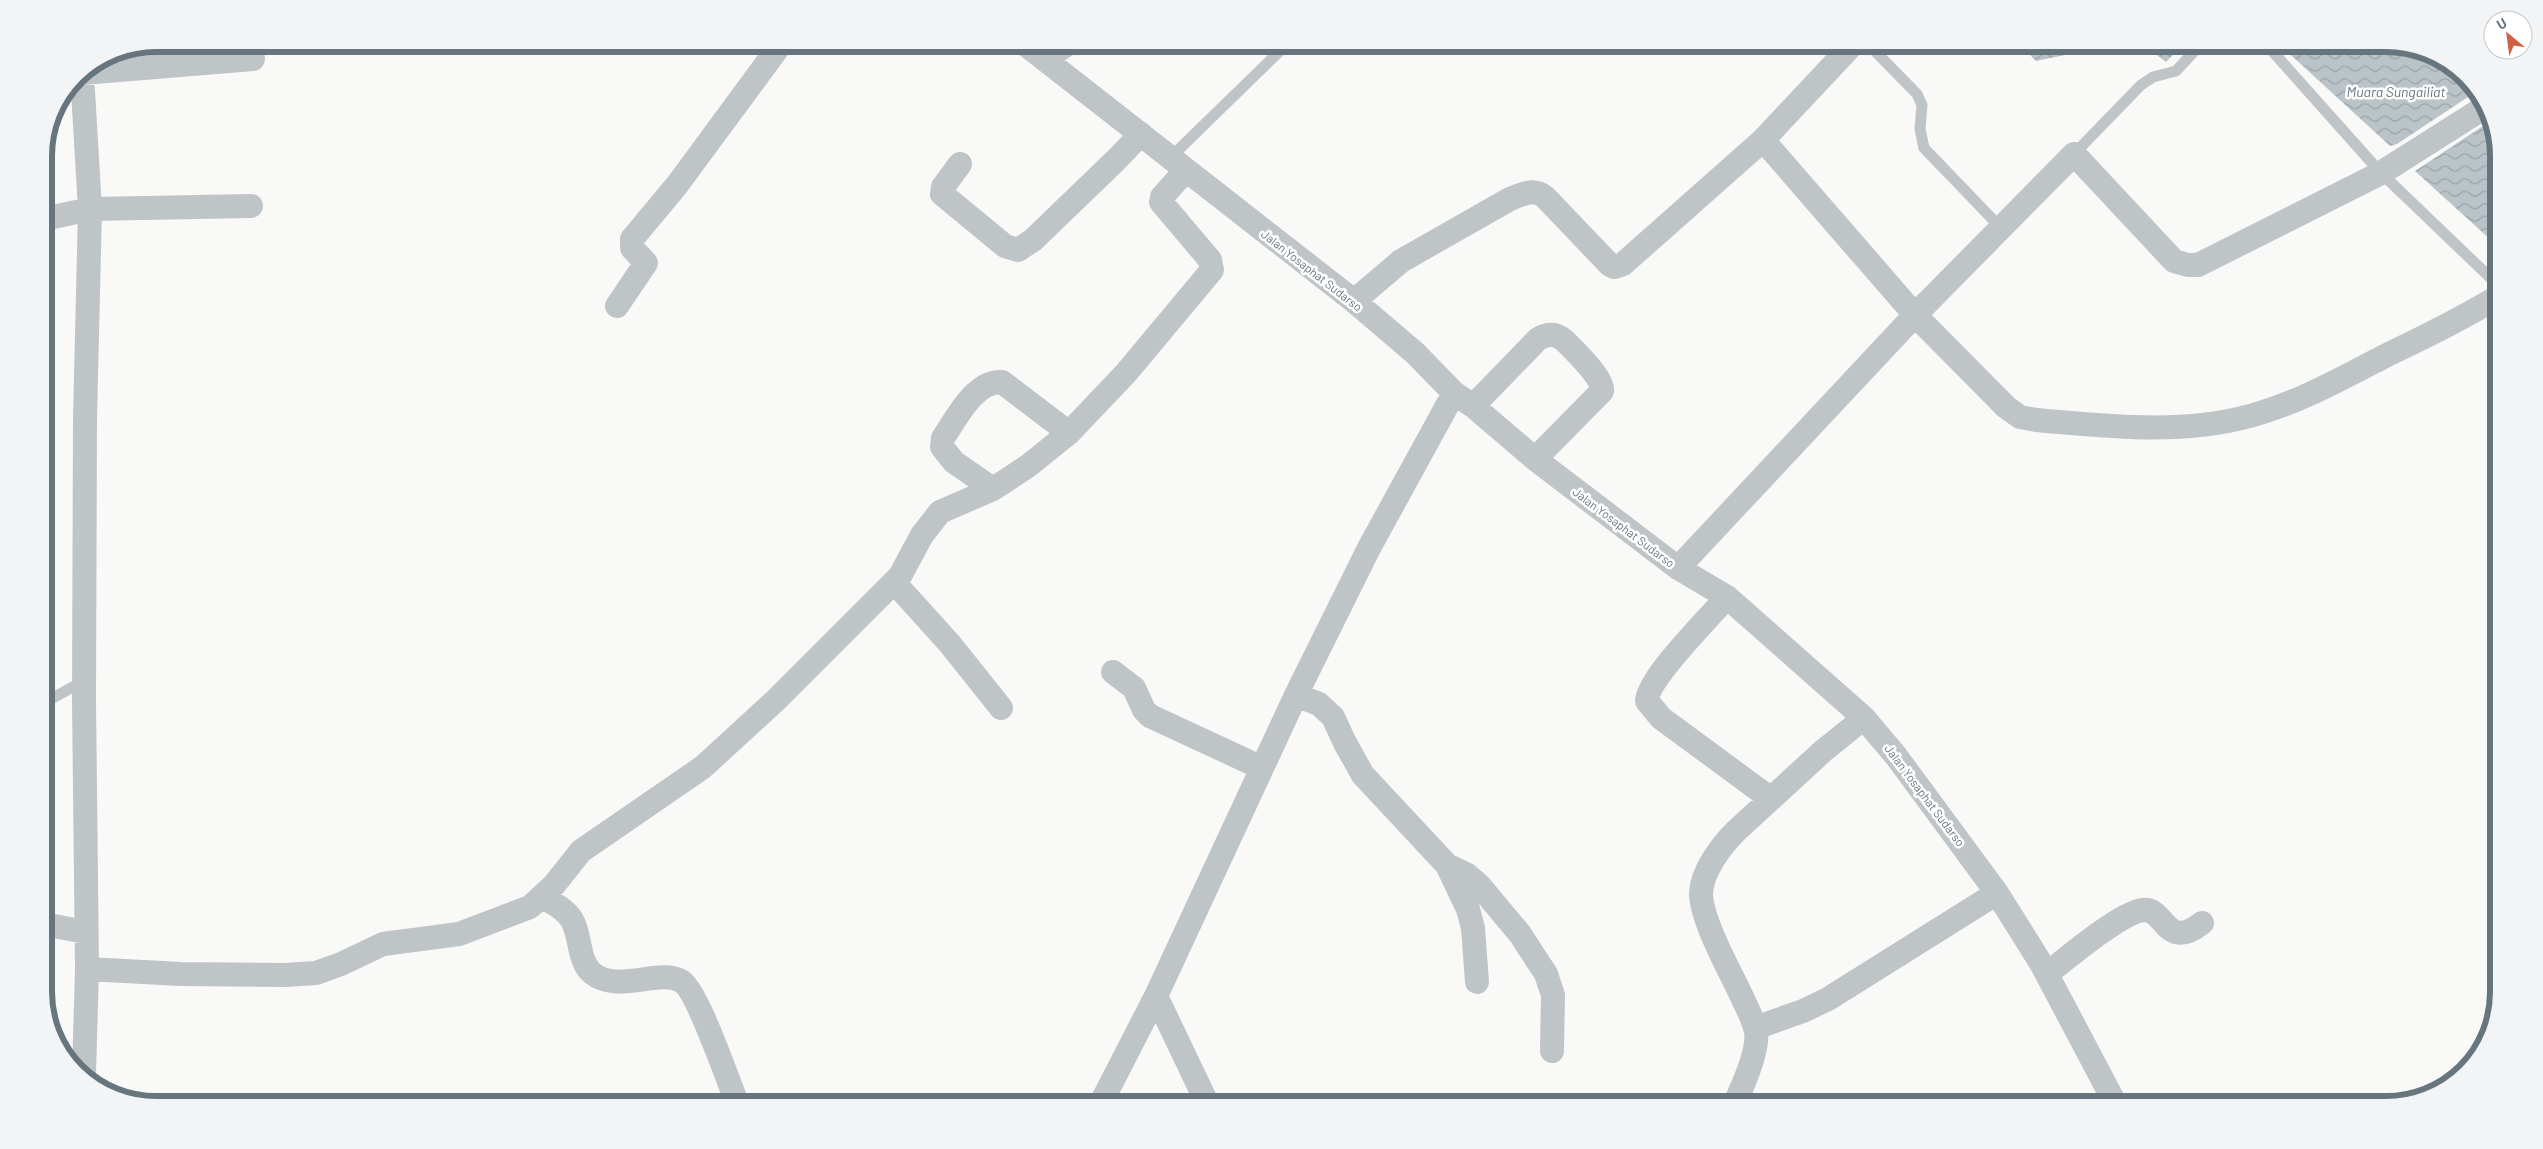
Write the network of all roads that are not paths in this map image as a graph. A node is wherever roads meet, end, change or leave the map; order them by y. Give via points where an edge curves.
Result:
1 (774, 52) edge
2 (1036, 52) edge
3 (1056, 52) edge
4 (1280, 52) edge
5 (1846, 52) edge
6 (1876, 52) edge
7 (2194, 52) edge
8 (2273, 52) edge
9 (253, 59) dead end
10 (1045, 59) junction
11 (96, 72) edge
12 (83, 83) edge
13 (2480, 110) edge
14 (1763, 140) junction
15 (1129, 147) junction
16 (2074, 154) junction
17 (960, 164) dead end
18 (1177, 165) junction
19 (2381, 173) junction
20 (251, 206) dead end
21 (90, 209) junction
22 (53, 217) edge
23 (2001, 228) junction
24 (2490, 277) edge
25 (1354, 301) junction
26 (2490, 302) edge
27 (618, 306) dead end
28 (1915, 315) junction
29 (1463, 399) junction
30 (1069, 433) junction
31 (1535, 459) junction
32 (993, 489) junction
33 (1678, 568) junction
34 (894, 582) junction
35 (1727, 597) junction
36 (1113, 672) dead end
37 (1296, 695) junction
38 (85, 697) junction
39 (53, 702) edge
40 (1002, 708) dead end
41 (1864, 718) junction
42 (1262, 768) junction
43 (1771, 799) junction
44 (1447, 865) junction
45 (1997, 892) junction
46 (542, 897) junction
47 (2202, 923) dead end
48 (53, 926) edge
49 (86, 932) junction
50 (88, 969) junction
51 (2047, 974) junction
52 (1477, 982) dead end
53 (1156, 996) junction
54 (1755, 1028) junction
55 (1552, 1051) dead end
56 (84, 1067) edge
57 (734, 1096) edge
58 (1105, 1096) edge
59 (1204, 1096) edge
60 (1737, 1096) edge
61 (2111, 1096) edge

1 - 27 street via 677,185 632,239 632,248 646,263
2 - 10 street, Jalan Yosaphat Sudarso
3 - 10 street
4 - 18 lane
5 - 14 street
6 - 23 lane via 1917,94 1922,105 1920,129 1924,148
7 - 16 lane via 2176,71 2153,77 2140,85
8 - 19 lane
9 - 11 street
10 - 15 street, Jalan Yosaphat Sudarso
12 - 21 street
13 - 19 street
14 - 25 street via 1619,266 1610,265 1545,197 1528,192 1401,261
14 - 28 street
15 - 17 street via 1018,250 1005,246 942,194 942,187
15 - 18 street, Jalan Yosaphat Sudarso
16 - 19 street via 2174,261 2188,265 2206,263
16 - 23 street
18 - 25 street, Jalan Yosaphat Sudarso
18 - 30 street via 1161,202 1210,260 1212,270 1126,372
19 - 24 lane
20 - 21 street
21 - 22 street
21 - 38 street
23 - 28 street
25 - 29 street, Jalan Yosaphat Sudarso via 1415,352
26 - 28 street via 2306,396 2250,416 2137,429 2020,417 2006,407
28 - 33 street
29 - 31 street, Jalan Yosaphat Sudarso
29 - 31 street via 1538,340 1549,334 1565,341 1600,379 1602,391
29 - 37 street via 1369,548
30 - 32 street
30 - 32 street via 1002,382 980,389 943,438 942,447 954,462
31 - 33 street, Jalan Yosaphat Sudarso
32 - 34 street via 940,512
33 - 35 street, Jalan Yosaphat Sudarso
34 - 40 street
34 - 46 street via 776,700 703,767 581,851
35 - 41 street, Jalan Yosaphat Sudarso
35 - 43 street via 1656,678 1647,701 1661,718
36 - 42 street via 1134,688 1150,716
37 - 42 street
37 - 44 street via 1319,704 1333,717 1363,775
38 - 39 lane
38 - 49 street
41 - 43 street
41 - 45 street, Jalan Yosaphat Sudarso
42 - 53 street
43 - 54 street via 1724,843 1705,877 1702,890 1707,920
44 - 52 street via 1468,909 1473,928
44 - 55 street via 1479,885 1520,934 1546,974 1553,995
45 - 51 street, Jalan Yosaphat Sudarso
45 - 54 street via 1828,999
46 - 50 street via 530,907 459,934 383,944 316,973 181,974
46 - 57 street via 571,919 585,963 592,974 612,981 672,978 686,984
47 - 51 street via 2190,932 2179,933 2152,912 2140,910 2110,927
48 - 49 street
49 - 50 street
50 - 56 street
51 - 61 street, Jalan Yosaphat Sudarso
53 - 58 street
53 - 59 street
54 - 60 street via 1752,1056

